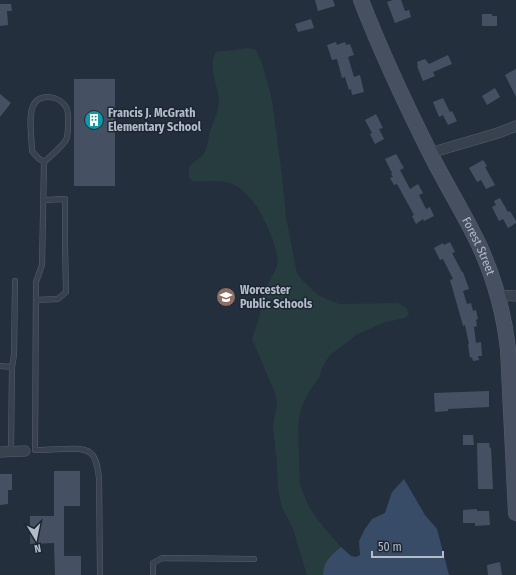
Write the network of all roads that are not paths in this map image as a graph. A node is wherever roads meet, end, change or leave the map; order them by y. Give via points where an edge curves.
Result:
1 (362, 0) edge
2 (516, 126) edge
3 (430, 153) junction
4 (44, 162) junction
5 (44, 200) junction
6 (15, 281) dead end
7 (498, 295) junction
8 (516, 296) edge
9 (36, 300) junction
10 (0, 366) edge
11 (12, 367) junction
12 (514, 423) edge
13 (12, 451) junction
14 (30, 451) junction
15 (0, 452) edge
16 (516, 513) edge
17 (254, 559) dead end
18 (100, 575) edge
19 (153, 575) edge

1 - 3 main road, Forest Street via 390,70
2 - 3 street
3 - 7 main road, Forest Street via 480,247
4 - 4 lane via 32,151 31,116 33,105 46,97 55,98 67,108 68,129 66,139
4 - 5 lane
5 - 9 lane via 42,264 36,282
5 - 9 lane via 65,199 66,292 58,299
6 - 11 lane
7 - 8 street
7 - 12 main road, Forest Street via 508,349
9 - 14 lane
10 - 11 lane
11 - 13 lane
12 - 16 main road, Forest Street
13 - 14 street
13 - 15 street
14 - 18 lane via 80,448 90,452 94,458 99,478
17 - 19 lane via 162,558 153,563

